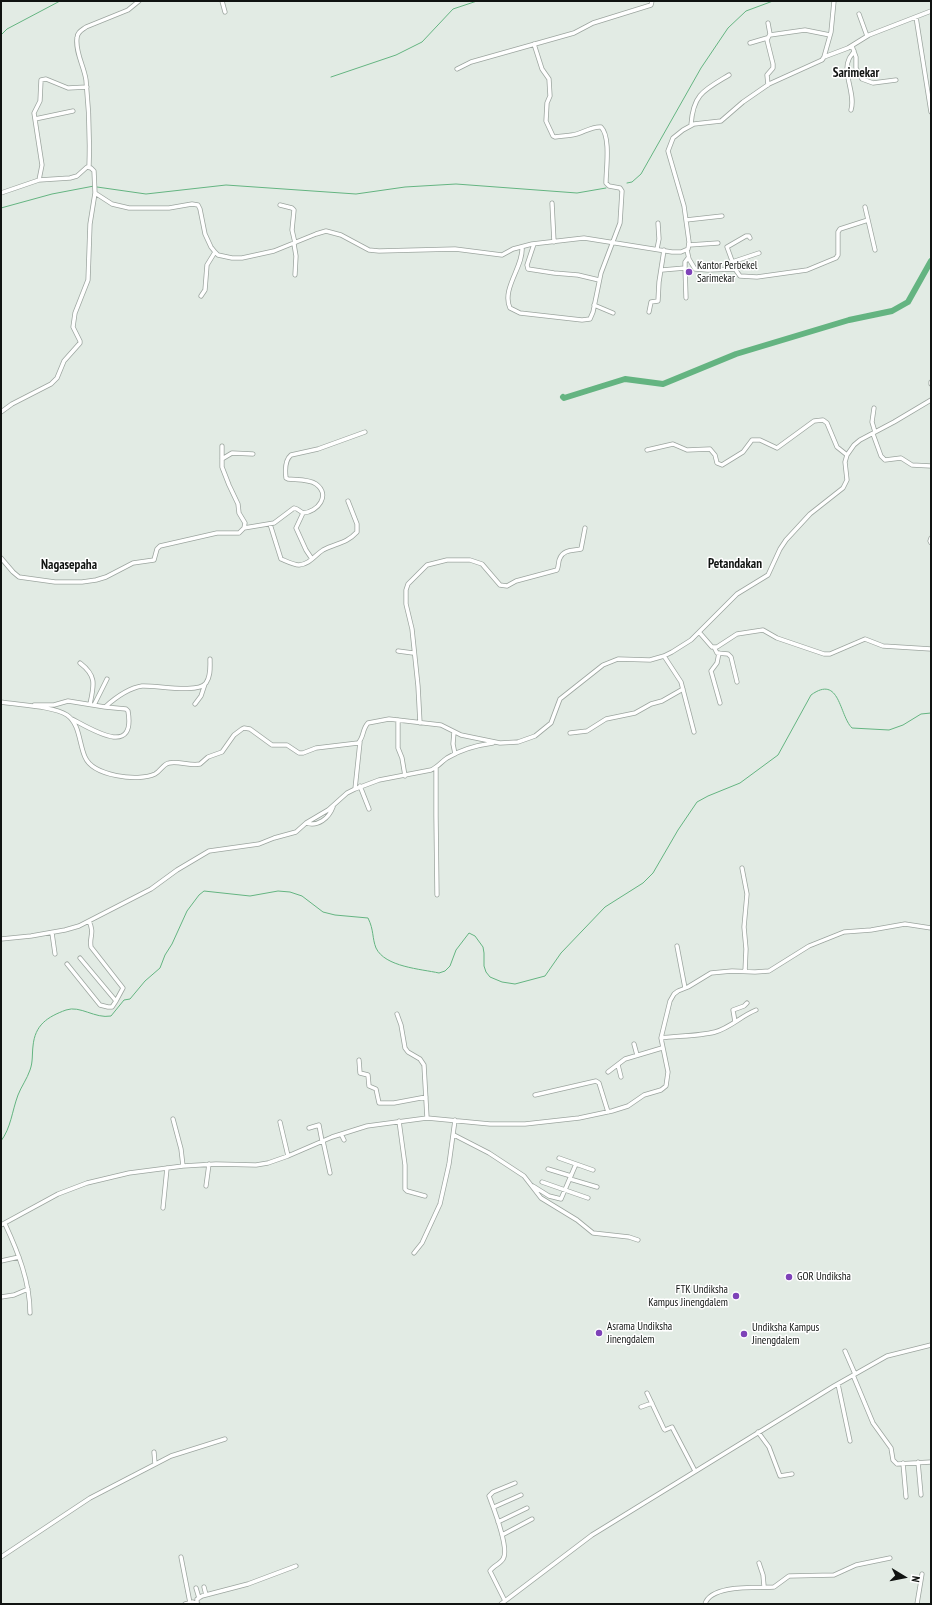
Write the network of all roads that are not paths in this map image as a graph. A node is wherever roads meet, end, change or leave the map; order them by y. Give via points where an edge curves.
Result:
1 (139, 1) edge
2 (222, 1) edge
3 (652, 1) edge
4 (834, 1) edge
5 (931, 11) edge
6 (225, 12) dead end
7 (859, 14) dead end
8 (916, 17) junction
9 (768, 23) dead end
10 (830, 35) junction
11 (867, 36) junction
12 (768, 37) junction
13 (750, 43) dead end
14 (534, 44) junction
15 (852, 46) junction
16 (854, 51) junction
17 (824, 57) junction
18 (457, 69) dead end
19 (729, 75) dead end
20 (896, 80) dead end
21 (768, 85) junction
22 (86, 87) junction
23 (852, 110) dead end
24 (73, 111) dead end
25 (931, 112) edge
26 (35, 119) junction
27 (691, 125) junction
28 (89, 167) junction
29 (39, 180) junction
30 (95, 191) junction
31 (1, 193) edge
32 (552, 203) dead end
33 (280, 205) dead end
34 (865, 207) dead end
35 (722, 216) dead end
36 (686, 220) junction
37 (868, 220) junction
38 (658, 223) dead end
39 (750, 238) dead end
40 (554, 242) junction
41 (613, 242) junction
42 (294, 243) junction
43 (718, 243) dead end
44 (534, 244) junction
45 (689, 245) junction
46 (522, 247) junction
47 (657, 249) junction
48 (664, 250) junction
49 (686, 250) junction
50 (875, 250) dead end
51 (214, 252) junction
52 (759, 253) dead end
53 (688, 258) junction
54 (732, 262) junction
55 (684, 268) junction
56 (735, 269) junction
57 (662, 270) junction
58 (295, 275) dead end
59 (599, 280) junction
60 (201, 296) dead end
61 (686, 298) dead end
62 (594, 305) junction
63 (649, 312) dead end
64 (613, 313) dead end
65 (931, 400) edge
66 (874, 408) dead end
67 (1, 412) edge
68 (365, 432) dead end
69 (874, 433) junction
70 (222, 446) dead end
71 (647, 450) dead end
72 (252, 454) dead end
73 (847, 455) junction
74 (222, 459) junction
75 (931, 466) edge
76 (348, 501) dead end
77 (303, 513) junction
78 (270, 524) junction
79 (244, 528) junction
80 (585, 528) dead end
81 (931, 538) edge
82 (931, 543) edge
83 (1, 558) edge
84 (312, 559) junction
85 (699, 632) junction
86 (714, 648) junction
87 (931, 649) edge
88 (398, 651) dead end
89 (413, 653) junction
90 (719, 654) junction
91 (664, 656) junction
92 (210, 659) dead end
93 (80, 663) dead end
94 (107, 679) dead end
95 (737, 682) dead end
96 (205, 684) junction
97 (684, 689) junction
98 (1, 702) edge
99 (720, 703) dead end
100 (194, 704) dead end
101 (92, 705) junction
102 (27, 706) junction
103 (105, 707) junction
104 (70, 718) junction
105 (398, 720) junction
106 (420, 723) junction
107 (454, 732) junction
108 (694, 732) dead end
109 (570, 733) dead end
110 (360, 742) junction
111 (495, 742) junction
112 (455, 754) junction
113 (436, 768) junction
114 (405, 776) junction
115 (360, 786) junction
116 (354, 789) junction
117 (369, 809) dead end
118 (742, 868) dead end
119 (437, 895) dead end
120 (89, 921) junction
121 (931, 928) edge
122 (52, 933) junction
123 (1, 939) edge
124 (677, 946) dead end
125 (55, 954) dead end
126 (80, 958) dead end
127 (67, 964) dead end
128 (745, 972) junction
129 (685, 988) junction
130 (116, 1001) junction
131 (747, 1003) dead end
132 (756, 1010) dead end
133 (397, 1014) dead end
134 (735, 1022) junction
135 (661, 1038) junction
136 (634, 1044) dead end
137 (662, 1048) junction
138 (637, 1055) junction
139 (359, 1060) dead end
140 (618, 1065) junction
141 (608, 1072) dead end
142 (621, 1077) dead end
143 (535, 1095) dead end
144 (426, 1097) junction
145 (608, 1112) junction
146 (427, 1118) junction
147 (173, 1119) dead end
148 (456, 1120) junction
149 (398, 1121) junction
150 (280, 1122) dead end
151 (309, 1128) dead end
152 (341, 1134) junction
153 (454, 1135) junction
154 (344, 1140) dead end
155 (323, 1141) junction
156 (288, 1156) junction
157 (559, 1158) dead end
158 (209, 1164) junction
159 (576, 1164) junction
160 (183, 1166) junction
161 (167, 1168) junction
162 (548, 1168) dead end
163 (593, 1170) dead end
164 (330, 1173) dead end
165 (571, 1178) junction
166 (542, 1182) dead end
167 (532, 1185) junction
168 (206, 1186) dead end
169 (597, 1187) dead end
170 (566, 1190) junction
171 (426, 1196) dead end
172 (588, 1198) dead end
173 (163, 1208) dead end
174 (3, 1224) edge
175 (638, 1240) dead end
176 (414, 1253) dead end
177 (19, 1257) junction
178 (1, 1261) edge
179 (28, 1289) junction
180 (1, 1297) edge
181 (30, 1313) dead end
182 (931, 1345) edge
183 (845, 1351) dead end
184 (854, 1374) junction
185 (838, 1384) junction
186 (647, 1393) dead end
187 (652, 1403) junction
188 (640, 1407) dead end
189 (758, 1432) junction
190 (225, 1440) dead end
191 (850, 1441) dead end
192 (154, 1452) dead end
193 (918, 1462) junction
194 (931, 1462) edge
195 (903, 1463) junction
196 (155, 1464) junction
197 (695, 1471) junction
198 (792, 1474) dead end
199 (515, 1483) dead end
200 (521, 1495) dead end
201 (921, 1496) dead end
202 (906, 1497) dead end
203 (494, 1508) junction
204 (527, 1508) dead end
205 (532, 1519) dead end
206 (498, 1522) junction
207 (502, 1535) junction
208 (1, 1557) edge
209 (181, 1557) dead end
210 (890, 1558) dead end
211 (759, 1563) dead end
212 (296, 1566) dead end
213 (922, 1574) dead end
214 (764, 1586) junction
215 (204, 1587) dead end
216 (196, 1588) dead end
217 (206, 1595) junction
218 (199, 1598) junction
219 (190, 1602) junction
220 (503, 1603) edge
221 (185, 1604) edge
222 (197, 1604) edge
223 (705, 1604) edge
224 (917, 1604) edge

1 - 22 street via 128,10 78,32 76,39
2 - 6 street
3 - 14 street via 651,5 593,23 578,32
4 - 10 street
5 - 8 street
7 - 11 street
8 - 11 street
8 - 25 street
9 - 12 street
10 - 12 street via 805,30
10 - 17 street
11 - 15 street
12 - 13 street
12 - 21 street via 773,62 767,75
14 - 18 street via 471,62
14 - 41 street via 542,69 549,79 550,96 546,122 553,136 574,135 598,127 602,127 604,131 608,159 606,183 622,191 621,218
15 - 16 street
15 - 17 street
16 - 20 street via 856,68 865,81 873,83
16 - 23 street via 848,66
17 - 21 street via 812,66
19 - 27 street via 698,96
21 - 27 street via 742,102 721,121
22 - 26 street via 65,87 46,78 41,79 41,99 34,113
22 - 28 street via 90,127
24 - 26 street
26 - 29 street via 42,165
27 - 36 street via 675,136 668,151 683,198
28 - 29 street via 70,178
28 - 30 street via 93,170
29 - 31 street
30 - 51 street via 112,204 129,208 198,205 205,234
30 - 67 street via 90,224 88,280 73,323 73,330 80,343 64,360 57,378 51,384
32 - 40 street
33 - 42 street via 294,210
34 - 37 street
35 - 36 street
36 - 45 street
37 - 50 street
37 - 56 street via 840,229 836,258 813,268 752,277 740,276
38 - 47 street
39 - 54 street via 746,236 728,246
40 - 41 street via 584,238
40 - 44 street
41 - 47 street
41 - 59 street
42 - 46 street via 326,231 341,235 369,250 379,251 455,249 500,255
42 - 51 street via 274,251 239,258 224,257
42 - 58 street
43 - 45 street
44 - 46 street
44 - 59 street via 527,268
45 - 49 street
46 - 62 street via 509,297 509,307 512,310 586,320 590,319
47 - 48 street
48 - 49 street
48 - 57 street
49 - 53 street
51 - 60 street via 207,267 205,290
52 - 54 street
53 - 55 street
53 - 56 street via 696,270
54 - 56 street
55 - 57 street
55 - 61 street
57 - 63 street via 658,301 651,301
59 - 62 street
62 - 64 street
65 - 69 street
66 - 69 street
68 - 77 street via 288,457 286,478 312,482 322,493 323,501
69 - 73 street via 860,440
69 - 75 street via 881,456 885,460 901,458 915,466
70 - 74 street
71 - 73 street via 673,444 686,450 710,449 717,463 722,465 743,452 752,440 760,440 777,448 814,421 820,420 827,422 837,447
72 - 74 street via 232,453
73 - 85 street via 847,480 844,488 810,514 786,540 768,575 737,594
74 - 79 street via 223,469 245,523
76 - 84 street via 357,524 357,532
77 - 78 street via 296,508 292,509
77 - 84 street via 296,528
78 - 79 street
78 - 84 street via 281,559 297,565
79 - 83 street via 239,533 217,533 160,546 154,560 133,563 106,577 88,582 21,578
80 - 89 street via 581,549 564,553 560,557 557,570 516,581 507,586 500,586 482,564 470,560 447,560 427,565 408,584 406,590
81 - 82 street
85 - 86 street
85 - 91 street via 683,646
86 - 87 street via 737,634 763,630 777,638 824,654 830,654 865,639 883,646
86 - 90 street
88 - 89 street
89 - 106 street
90 - 95 street via 731,656
90 - 99 street via 717,663 710,671
91 - 97 street
91 - 111 street via 650,660 618,659 603,665 560,699 551,723 540,733 518,742
92 - 96 street via 209,676
93 - 101 street via 92,677
94 - 101 street
96 - 100 street via 201,696
96 - 103 street via 186,688 138,687 123,693
97 - 108 street
97 - 109 street via 634,713 606,719 587,731
98 - 102 street
101 - 102 street via 66,701 54,705
101 - 103 street
102 - 104 street via 58,712
103 - 104 street via 128,711 126,734 103,736
104 - 110 street via 88,762 110,774 123,777 154,774 171,762 200,764 208,757 222,752 234,735 244,728 250,729 272,745 287,745 299,753
105 - 106 street
105 - 110 street via 384,719 368,723
105 - 114 street via 398,748
106 - 107 street via 443,725
107 - 111 street
107 - 112 street
110 - 116 street
111 - 112 street
112 - 113 street
113 - 114 street
113 - 119 street
114 - 115 street
115 - 116 street
115 - 117 street
116 - 120 street via 296,832 259,844 209,851 150,889
118 - 128 street via 747,894 744,927
120 - 122 street
120 - 130 street via 93,930 91,947 123,988
121 - 128 street via 905,924 844,932 803,949 772,970
122 - 123 street
122 - 125 street
124 - 129 street
126 - 130 street
127 - 130 street via 100,1005 112,1007
128 - 129 street via 711,973
129 - 135 street via 675,992 671,998
131 - 134 street via 733,1010
132 - 134 street via 741,1016
133 - 144 street via 405,1048 424,1065
134 - 135 street via 715,1032
135 - 137 street
136 - 138 street
137 - 138 street
137 - 145 street via 668,1072 665,1088
138 - 140 street via 625,1059
139 - 144 street via 360,1073 368,1075 369,1086 376,1089 379,1103
140 - 141 street
140 - 142 street
143 - 145 street via 595,1081 599,1084
144 - 146 street
145 - 148 street via 518,1125
146 - 148 street
146 - 149 street
147 - 160 street
148 - 153 street
149 - 152 street via 367,1126
149 - 171 street via 405,1165 404,1189
150 - 156 street
151 - 155 street via 319,1125
152 - 154 street
152 - 155 street
153 - 167 street via 490,1153 524,1176
153 - 176 street via 440,1204 422,1243
155 - 156 street
155 - 164 street
156 - 158 street via 256,1165
157 - 159 street
158 - 160 street
158 - 168 street
159 - 163 street
159 - 165 street
160 - 161 street
161 - 173 street
161 - 174 street via 129,1173 71,1188
162 - 165 street
165 - 169 street
165 - 170 street
166 - 170 street
167 - 170 street via 560,1200
167 - 175 street via 541,1198 593,1233
170 - 172 street
174 - 177 street
177 - 178 street
177 - 179 street
179 - 180 street
179 - 181 street
182 - 184 street via 887,1356
183 - 184 street
184 - 185 street
184 - 195 street via 874,1423 891,1448 893,1460 897,1464
185 - 189 street
185 - 191 street
186 - 187 street
187 - 188 street
187 - 197 street via 664,1430 672,1427
189 - 197 street
189 - 198 street via 769,1447 780,1476
190 - 196 street via 176,1453
192 - 196 street
193 - 194 street
193 - 195 street
193 - 201 street
195 - 202 street
196 - 208 street via 90,1498
197 - 220 street via 592,1534
199 - 203 street via 490,1494
200 - 203 street
203 - 206 street
204 - 206 street
205 - 207 street
206 - 207 street
207 - 220 street via 504,1557 490,1571
209 - 219 street
210 - 214 street via 856,1565 836,1575 792,1575 775,1587
211 - 214 street
212 - 217 street via 248,1584
213 - 224 street
214 - 223 street via 726,1589 710,1596
215 - 217 street
216 - 218 street
217 - 218 street
218 - 222 street
219 - 221 street
219 - 222 street

